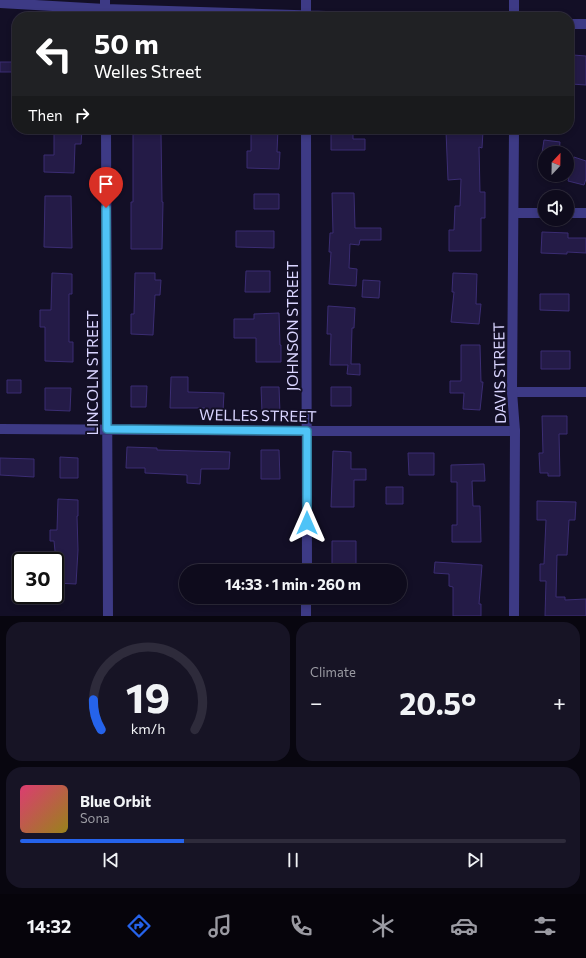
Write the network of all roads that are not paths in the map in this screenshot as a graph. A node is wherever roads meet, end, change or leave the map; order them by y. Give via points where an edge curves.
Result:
1 (306, 0) edge
2 (514, 0) edge
3 (0, 3) edge
4 (105, 9) edge
5 (191, 12) edge
6 (306, 12) edge
7 (514, 12) edge
8 (574, 24) edge
9 (586, 24) edge
10 (106, 134) edge
11 (306, 134) edge
12 (514, 134) edge
13 (514, 213) junction
14 (538, 213) edge
15 (574, 213) edge
16 (586, 213) edge
17 (512, 392) junction
18 (586, 392) edge
19 (0, 428) edge
20 (107, 429) junction
21 (515, 430) junction
22 (307, 431) junction
23 (307, 564) edge
24 (306, 604) edge
25 (108, 616) edge
26 (306, 616) edge
27 (514, 616) edge

1 - 6 street
2 - 7 street
3 - 4 street
4 - 5 street
8 - 9 street
10 - 20 street, LINCOLN STREET
11 - 22 street, JOHNSON STREET
12 - 13 street, DAVIS STREET
13 - 14 street
13 - 17 street, DAVIS STREET
15 - 16 street
17 - 18 street
17 - 21 street, DAVIS STREET
19 - 20 street, WELLES STREET
20 - 22 street, WELLES STREET
20 - 25 street, LINCOLN STREET
21 - 22 street, WELLES STREET
21 - 27 street, DAVIS STREET
22 - 23 street, JOHNSON STREET
24 - 26 street

